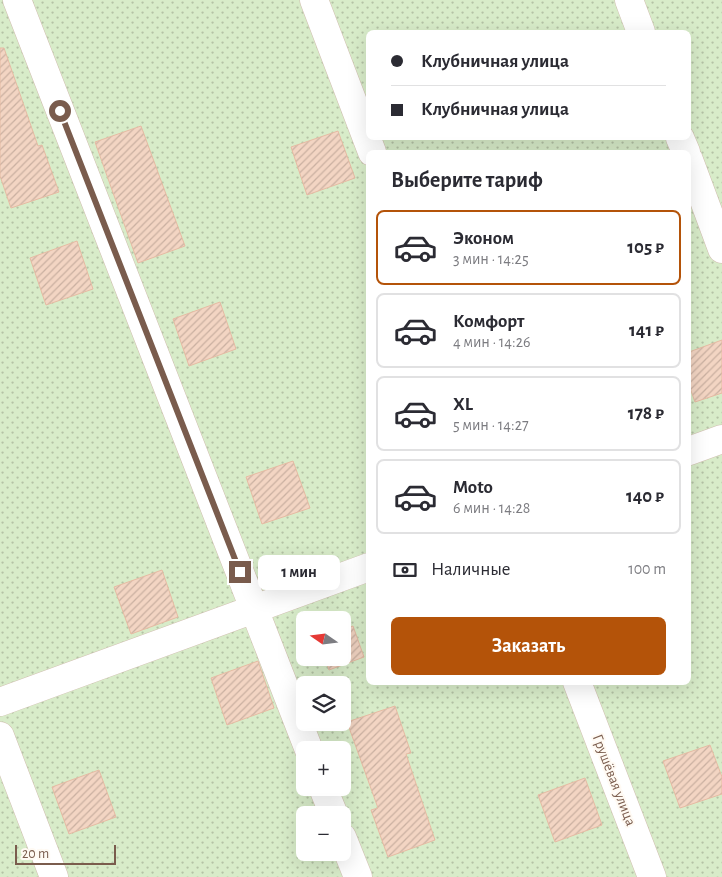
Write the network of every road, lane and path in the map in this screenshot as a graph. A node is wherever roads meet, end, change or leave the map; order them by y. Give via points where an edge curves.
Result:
1 (17, 0) edge
2 (314, 0) edge
3 (629, 0) edge
4 (640, 30) edge
5 (366, 136) edge
6 (691, 165) edge
7 (722, 249) edge
8 (722, 439) edge
9 (691, 450) edge
10 (366, 568) edge
11 (254, 609) junction
12 (578, 685) edge
13 (0, 702) edge
14 (0, 736) edge
15 (305, 741) edge
16 (351, 860) edge
17 (54, 877) edge
18 (358, 877) edge
19 (652, 877) edge

1 - 11 street
2 - 5 street
3 - 4 street
6 - 7 street
8 - 9 street
10 - 11 street
11 - 13 street
11 - 15 street
12 - 19 street, Грушёвая улица
14 - 17 street
16 - 18 street

